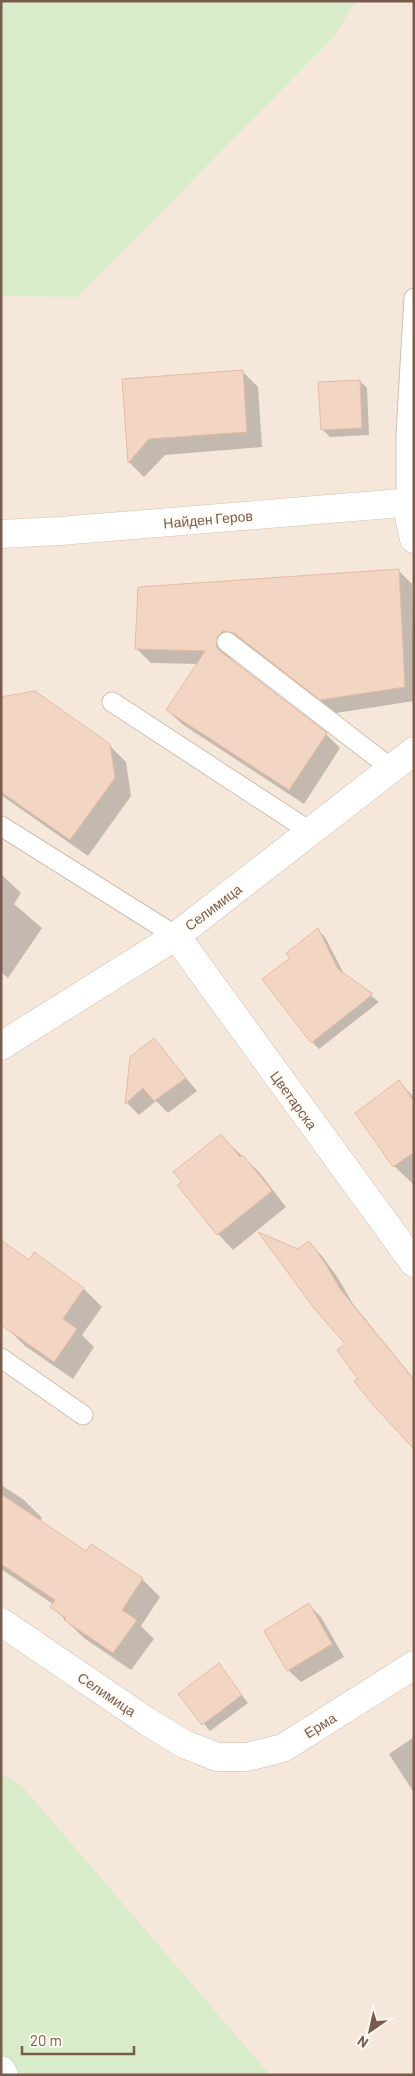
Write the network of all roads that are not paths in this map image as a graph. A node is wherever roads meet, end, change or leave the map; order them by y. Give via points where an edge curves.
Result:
1 (414, 298) edge
2 (410, 502) edge
3 (1, 534) edge
4 (414, 539) edge
5 (228, 642) dead end
6 (112, 702) dead end
7 (414, 751) edge
8 (392, 770) junction
9 (1, 826) edge
10 (311, 832) junction
11 (176, 936) junction
12 (1, 1046) edge
13 (414, 1263) edge
14 (1, 1358) edge
15 (83, 1414) dead end
16 (1, 1622) edge
17 (414, 1665) edge
18 (217, 1757) joint
19 (1, 2070) edge
20 (4, 2075) edge

1 - 2 lane via 406,434
2 - 3 street, Найден Геров
2 - 4 street
5 - 8 lane
6 - 10 lane
7 - 8 street, Селимица
8 - 10 street, Селимица
9 - 11 lane
10 - 11 street, Селимица
11 - 12 street, Селимица
11 - 13 street, Цветарска
14 - 15 lane
16 - 18 street, Селимица via 148,1722 184,1744
17 - 18 street, Ерма via 283,1748 247,1757
19 - 20 street

